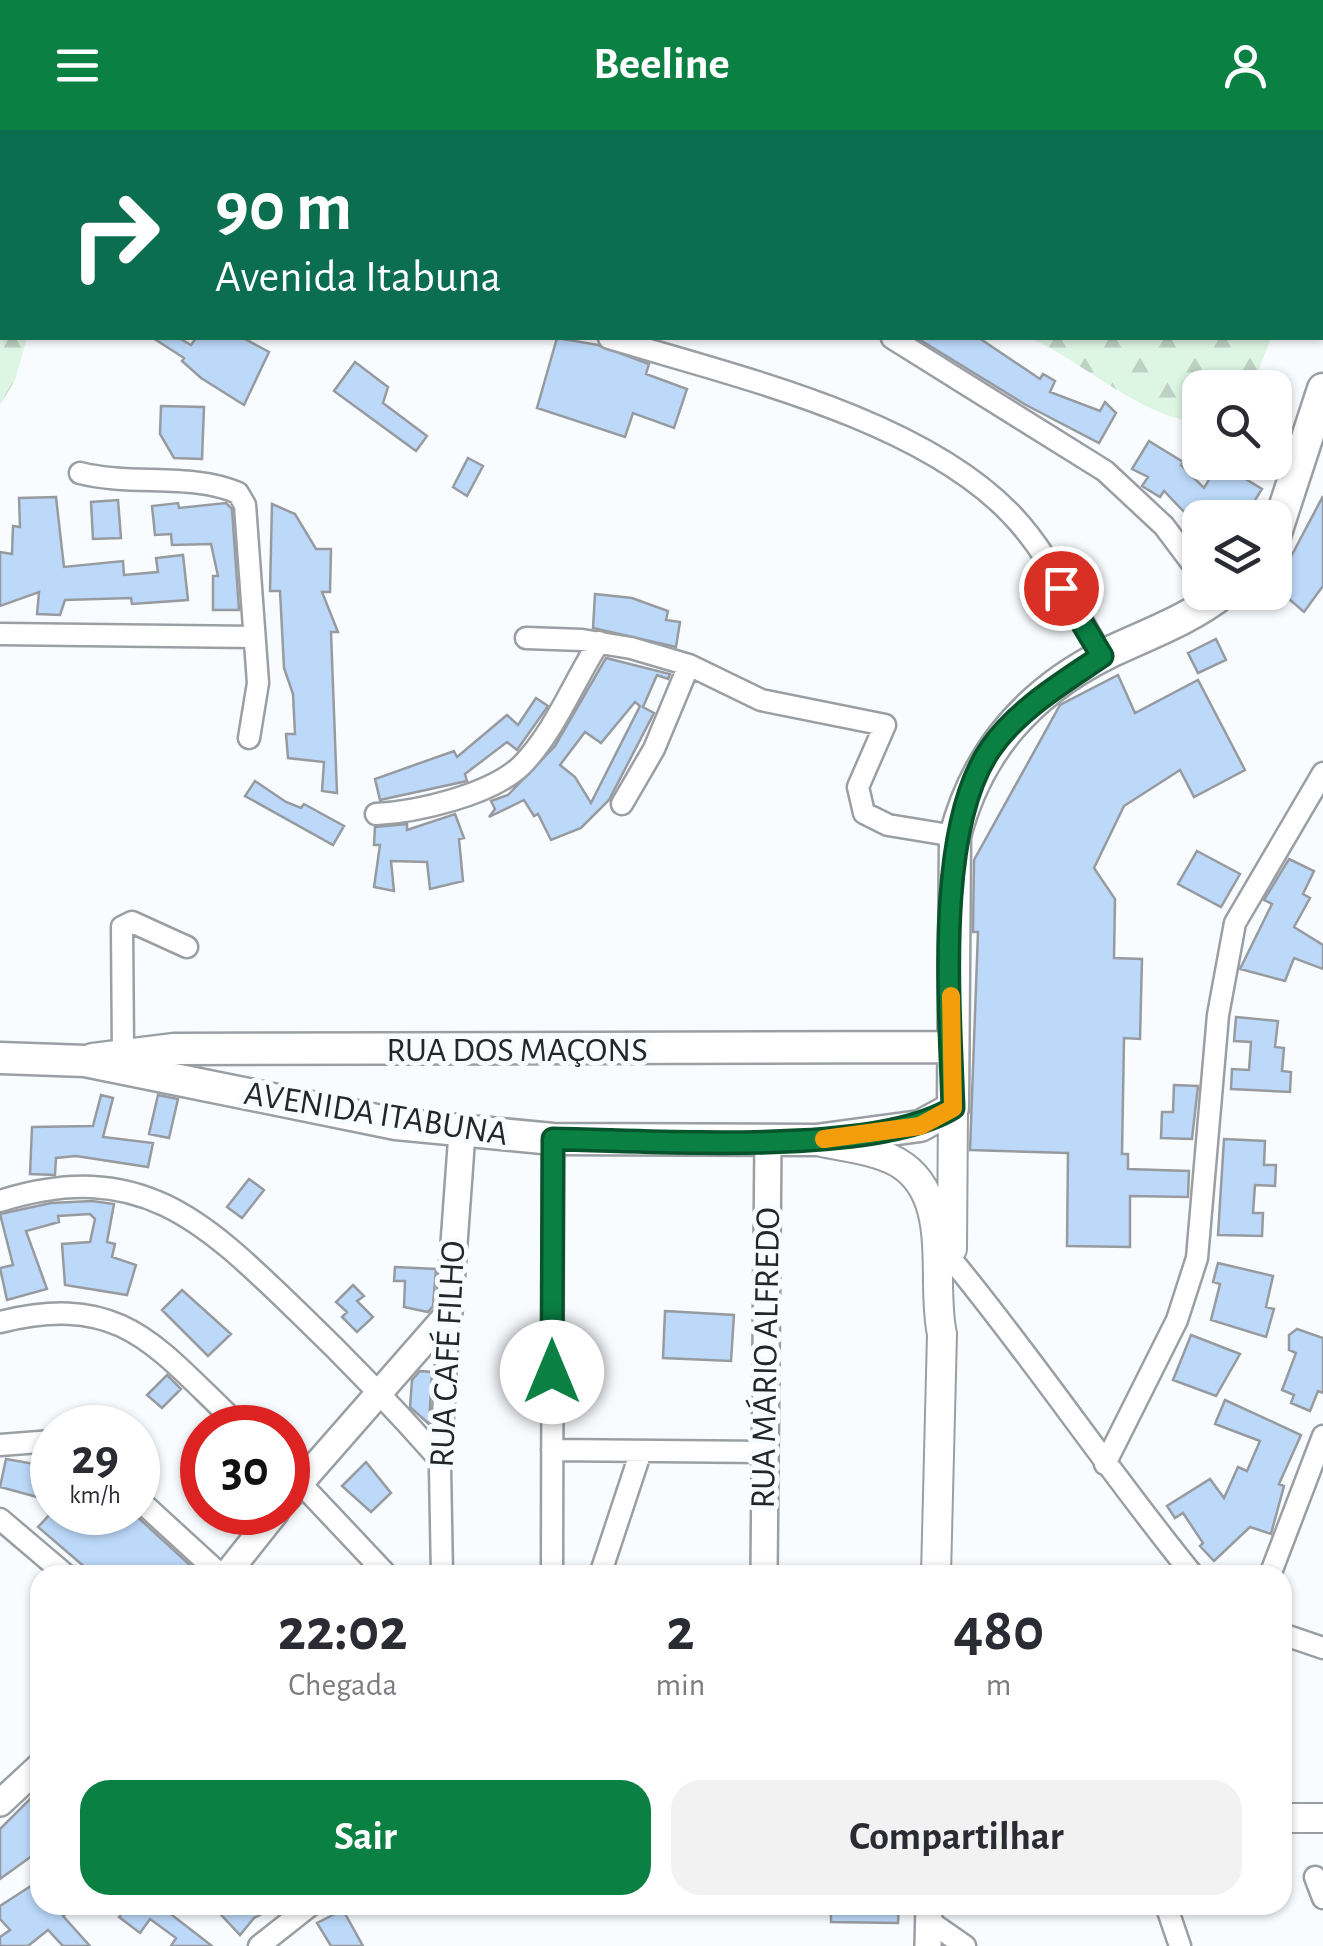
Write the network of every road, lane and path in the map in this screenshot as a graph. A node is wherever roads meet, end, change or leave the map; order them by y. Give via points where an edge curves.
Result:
1 (615, 340) edge
2 (895, 340) edge
3 (1323, 389) edge
4 (80, 473) dead end
5 (1287, 500) edge
6 (1182, 549) edge
7 (1182, 608) edge
8 (0, 634) edge
9 (254, 637) junction
10 (526, 638) dead end
11 (599, 642) junction
12 (1102, 656) junction
13 (689, 665) junction
14 (249, 738) dead end
15 (1323, 774) edge
16 (622, 804) dead end
17 (376, 814) dead end
18 (955, 836) junction
19 (187, 947) dead end
20 (951, 1047) junction
21 (221, 1050) junction
22 (123, 1052) junction
23 (0, 1058) edge
24 (85, 1061) junction
25 (215, 1088) junction
26 (953, 1108) junction
27 (462, 1134) junction
28 (553, 1139) junction
29 (768, 1140) junction
30 (816, 1140) junction
31 (0, 1200) edge
32 (952, 1260) junction
33 (449, 1313) junction
34 (0, 1322) edge
35 (942, 1334) junction
36 (380, 1391) junction
37 (217, 1405) edge
38 (1323, 1436) edge
39 (30, 1440) edge
40 (0, 1445) edge
41 (552, 1450) junction
42 (641, 1450) junction
43 (766, 1452) junction
44 (441, 1460) junction
45 (310, 1464) edge
46 (1105, 1464) junction
47 (310, 1500) edge
48 (0, 1519) edge
49 (160, 1519) edge
50 (257, 1535) edge
51 (54, 1565) edge
52 (213, 1565) edge
53 (232, 1565) edge
54 (377, 1565) edge
55 (442, 1565) edge
56 (552, 1565) edge
57 (603, 1565) edge
58 (764, 1565) edge
59 (936, 1565) edge
60 (1185, 1565) edge
61 (1274, 1565) edge
62 (1292, 1637) edge
63 (1323, 1648) edge
64 (30, 1775) edge
65 (0, 1803) edge
66 (1292, 1818) edge
67 (1323, 1818) edge
68 (1314, 1878) dead end
69 (1323, 1898) edge
70 (299, 1915) edge
71 (1169, 1915) edge
72 (929, 1924) edge
73 (260, 1946) edge
74 (965, 1946) edge
75 (1180, 1946) edge

1 - 12 street via 839,410 990,493 1032,541
2 - 6 street via 1106,470
3 - 5 main road
4 - 9 street via 238,493 245,505
7 - 12 main road
8 - 9 street
9 - 14 street via 258,683
10 - 11 street
11 - 13 street
11 - 17 street via 520,766 449,801
12 - 18 main road via 1010,724 976,774
13 - 16 street
13 - 18 street via 761,700 884,724 858,787 864,813 888,825
15 - 46 street via 1235,923 1221,990 1198,1258 1177,1320
18 - 20 main road
19 - 22 street via 132,922 122,926
20 - 21 main road, RUA DOS MAÇONS
20 - 26 main road
21 - 22 main road, RUA DOS MAÇONS
21 - 25 main road
22 - 24 main road, RUA DOS MAÇONS
23 - 24 main road, AVENIDA ITABUNA
24 - 25 main road, AVENIDA ITABUNA
25 - 27 main road, AVENIDA ITABUNA
26 - 30 main road, AVENIDA ITABUNA via 920,1126
26 - 32 main road, AVENIDA ITABUNA
27 - 28 main road, AVENIDA ITABUNA
27 - 33 street, RUA CAFÉ FILHO
28 - 29 main road, AVENIDA ITABUNA
28 - 41 street
29 - 30 main road, AVENIDA ITABUNA
29 - 43 street, RUA MÁRIO ALFREDO
30 - 35 main road, AVENIDA ITABUNA via 898,1162 926,1193
31 - 36 street via 44,1187 89,1185 176,1209 224,1240
32 - 35 main road, AVENIDA ITABUNA
32 - 46 street via 1037,1364
33 - 36 street
33 - 44 street, RUA CAFÉ FILHO
34 - 37 street via 50,1310 110,1319 150,1342
35 - 59 main road, AVENIDA ITABUNA
36 - 44 street
36 - 45 street
38 - 61 street
39 - 40 street
41 - 42 street
41 - 56 street
42 - 43 street
42 - 57 street
43 - 58 street, RUA MÁRIO ALFREDO
44 - 55 street, RUA CAFÉ FILHO
46 - 60 street
47 - 54 street
48 - 51 street
49 - 52 street
50 - 53 street
62 - 63 street
64 - 65 street
66 - 67 main road
68 - 69 street
70 - 73 street
71 - 75 street
72 - 74 street

